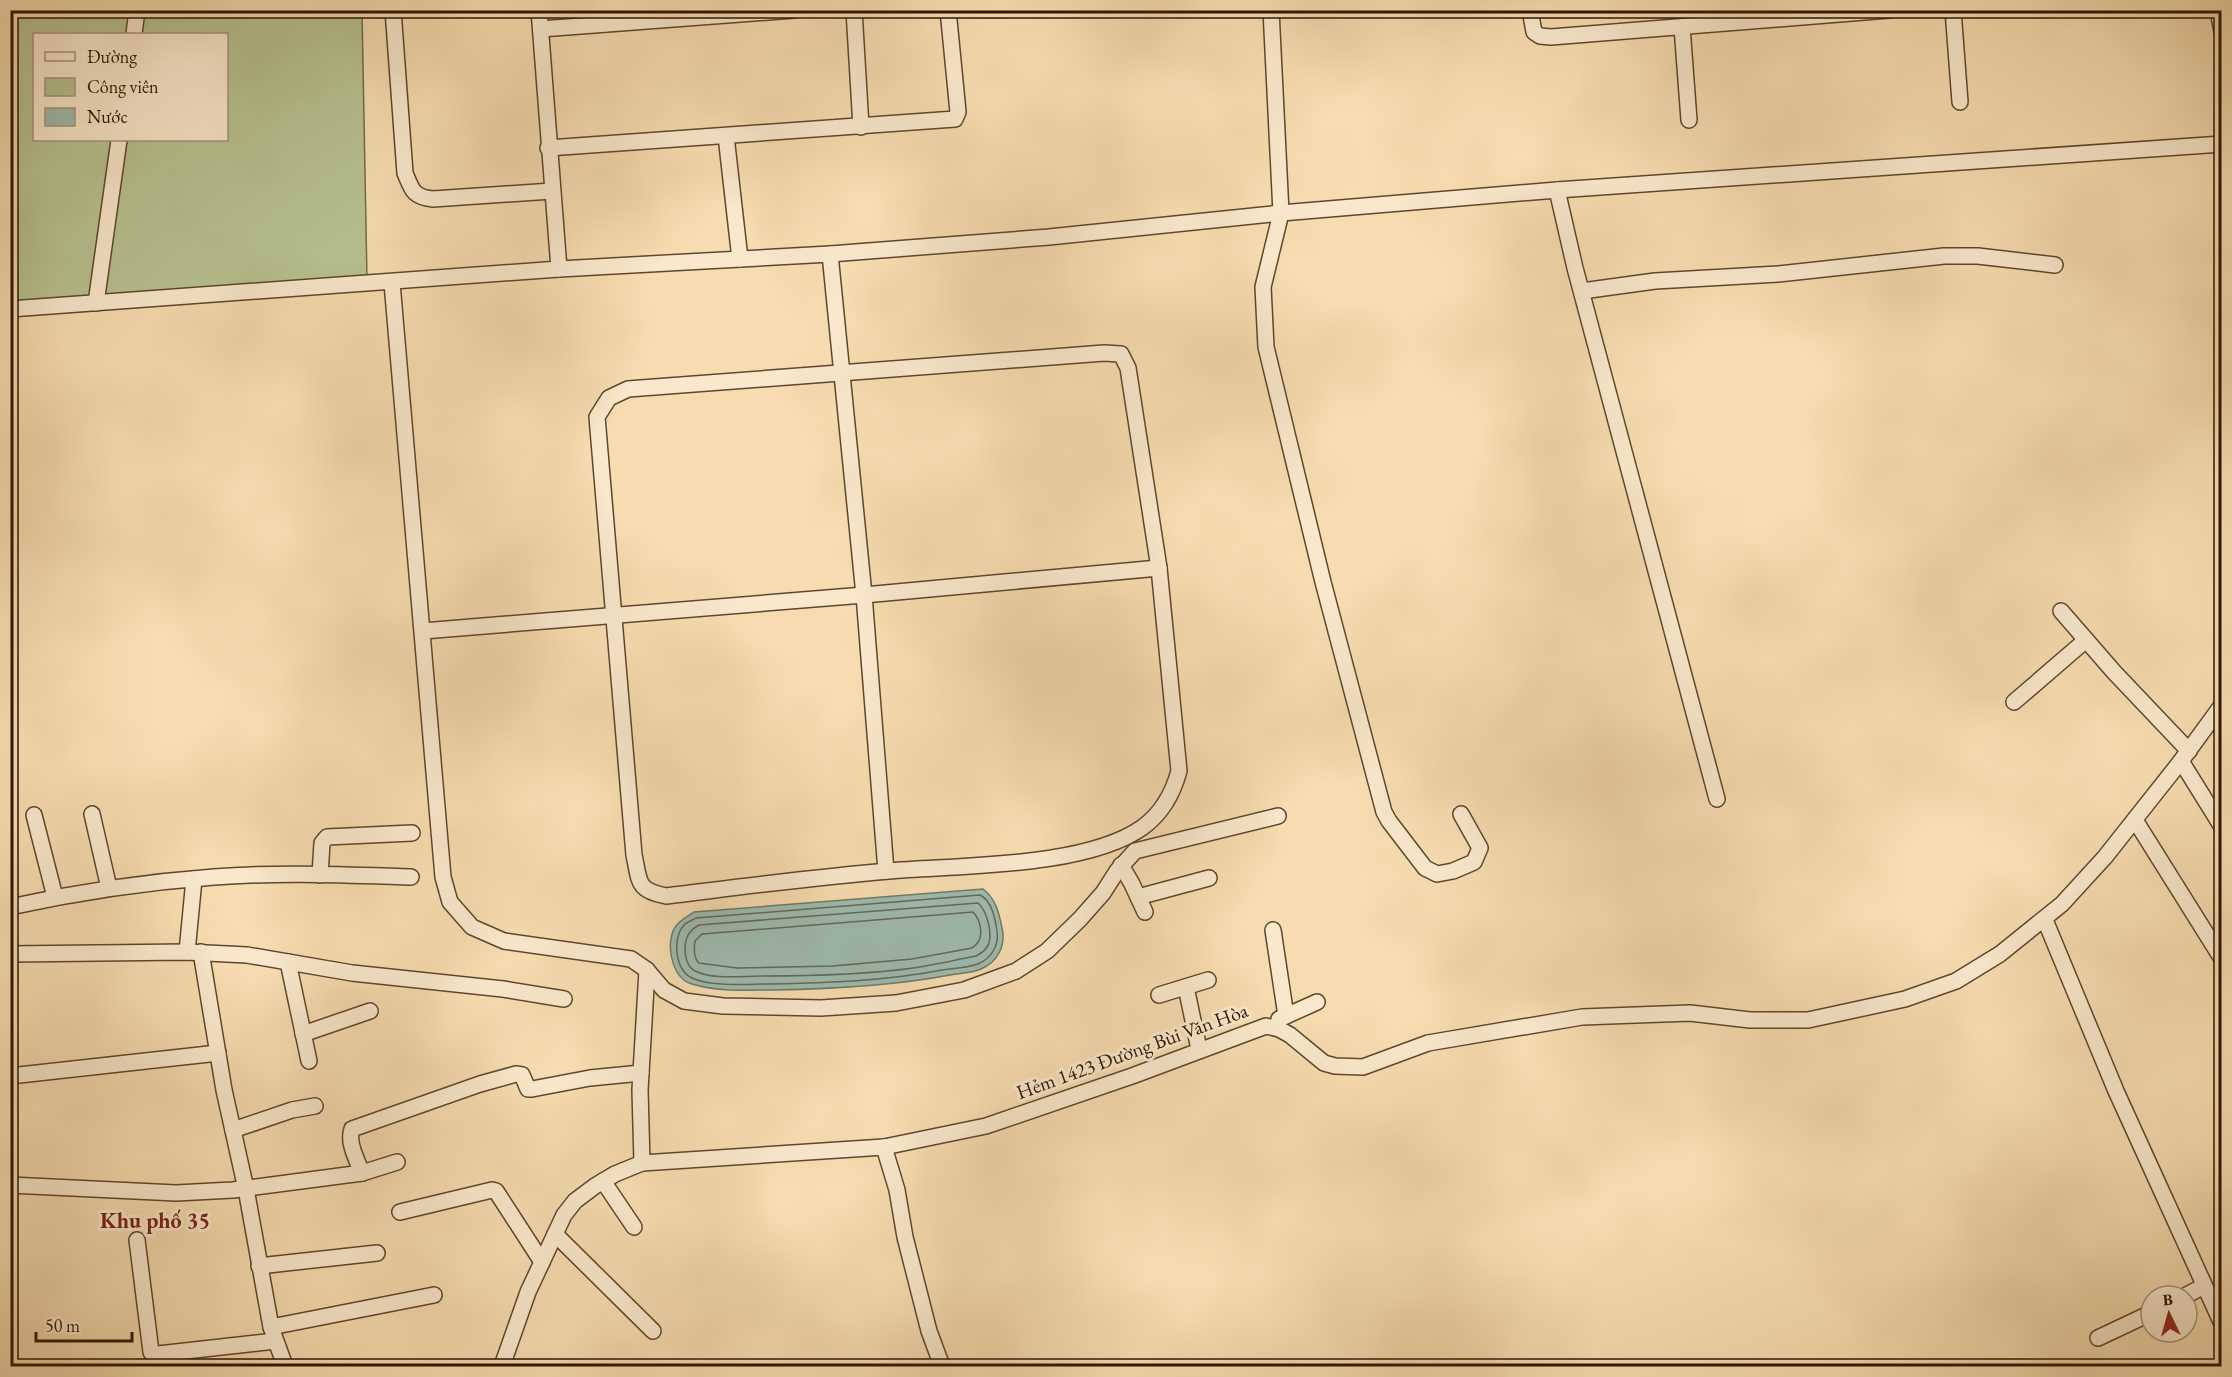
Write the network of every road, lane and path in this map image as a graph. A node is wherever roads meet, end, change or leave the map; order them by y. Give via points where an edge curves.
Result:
1 (137, 10) edge
2 (393, 10) edge
3 (539, 10) edge
4 (794, 10) edge
5 (854, 10) edge
6 (948, 10) edge
7 (1271, 10) edge
8 (1530, 10) edge
9 (1889, 10) edge
10 (1953, 10) edge
11 (2218, 10) edge
12 (1824, 13) edge
13 (1682, 27) junction
14 (541, 29) junction
15 (2222, 32) edge
16 (134, 33) edge
17 (1960, 102) dead end
18 (1689, 120) dead end
19 (861, 127) junction
20 (726, 136) junction
21 (119, 141) edge
22 (2222, 144) edge
23 (548, 148) junction
24 (1557, 190) junction
25 (552, 191) junction
26 (1281, 213) junction
27 (830, 254) junction
28 (740, 259) junction
29 (2055, 266) dead end
30 (559, 270) junction
31 (392, 283) junction
32 (1582, 291) junction
33 (96, 303) junction
34 (10, 309) edge
35 (843, 372) junction
36 (1159, 567) junction
37 (864, 595) junction
38 (2061, 611) dead end
39 (613, 615) junction
40 (423, 631) junction
41 (2086, 640) junction
42 (2014, 702) dead end
43 (2222, 705) edge
44 (2185, 756) junction
45 (1717, 799) dead end
46 (92, 814) dead end
47 (1461, 814) dead end
48 (34, 815) dead end
49 (1278, 816) dead end
50 (2135, 820) junction
51 (2222, 827) edge
52 (411, 833) dead end
53 (1121, 865) junction
54 (886, 871) junction
55 (320, 875) junction
56 (411, 877) dead end
57 (1209, 878) dead end
58 (194, 879) junction
59 (110, 888) junction
60 (55, 897) junction
61 (1138, 897) junction
62 (10, 907) edge
63 (1145, 912) dead end
64 (2045, 920) junction
65 (1273, 930) dead end
66 (194, 952) junction
67 (10, 954) edge
68 (2222, 959) edge
69 (288, 962) junction
70 (647, 970) junction
71 (1208, 980) dead end
72 (1186, 987) junction
73 (1159, 995) dead end
74 (564, 999) dead end
75 (1317, 1002) dead end
76 (370, 1011) dead end
77 (1286, 1016) junction
78 (1266, 1026) junction
79 (303, 1034) junction
80 (1199, 1049) junction
81 (218, 1053) junction
82 (309, 1061) dead end
83 (641, 1073) junction
84 (10, 1076) edge
85 (315, 1106) dead end
86 (232, 1130) junction
87 (884, 1147) junction
88 (397, 1162) dead end
89 (642, 1163) junction
90 (362, 1173) junction
91 (603, 1181) junction
92 (10, 1185) edge
93 (246, 1189) junction
94 (400, 1212) dead end
95 (634, 1227) dead end
96 (555, 1234) junction
97 (136, 1240) dead end
98 (377, 1253) dead end
99 (542, 1262) junction
100 (259, 1266) junction
101 (2204, 1286) junction
102 (2199, 1289) edge
103 (434, 1295) dead end
104 (2139, 1318) edge
105 (2221, 1319) edge
106 (653, 1331) dead end
107 (273, 1334) junction
108 (2098, 1338) dead end
109 (285, 1366) edge
110 (502, 1366) edge
111 (942, 1366) edge

1 - 16 street
2 - 25 street via 405,172 412,190 420,198 433,200
3 - 14 street
4 - 14 street
5 - 19 street
6 - 19 street via 958,112 955,119
7 - 26 street
8 - 13 street via 1534,32 1540,36
9 - 12 street
10 - 17 street
11 - 15 street
12 - 13 street
13 - 18 street
14 - 23 street
19 - 20 street
20 - 23 street
20 - 28 street
21 - 33 street
22 - 24 street
23 - 25 street
24 - 26 street
24 - 32 street
25 - 30 street
26 - 27 street
26 - 47 street via 1263,286 1266,347 1384,812 1425,868 1437,874 1474,862 1478,856 1480,848
27 - 28 street
27 - 35 street
28 - 30 street
29 - 32 street via 1978,256 1944,256
30 - 31 street
31 - 33 street
31 - 40 street
32 - 45 street
33 - 34 street
35 - 36 street via 1063,354 1121,354 1128,368
35 - 37 street
35 - 39 street via 628,389 609,398 597,417
36 - 37 street
36 - 54 street via 1179,771 1159,812 1119,840 1075,853 1047,859
37 - 39 street
37 - 54 street
38 - 41 street
39 - 40 street
39 - 54 street via 634,855 640,883 648,892 666,896
40 - 70 street via 443,877 450,902 472,927 504,941 631,959
41 - 42 street
41 - 44 street
43 - 44 street, Hẻm 1423 Đường Bùi Văn Hòa
44 - 50 street, Hẻm 1423 Đường Bùi Văn Hòa
44 - 51 street
46 - 59 street
48 - 60 street
49 - 53 street via 1135,851
50 - 64 street, Hẻm 1423 Đường Bùi Văn Hòa
50 - 68 street
52 - 55 street via 327,837 321,843
53 - 61 street
53 - 70 street via 1080,920 1047,951 1016,971 964,990 896,1003 821,1008 723,1006 684,1001 664,990
55 - 56 street
55 - 58 street
57 - 61 street
58 - 59 street
58 - 66 street
59 - 60 street
60 - 62 street
61 - 63 street
64 - 78 street, Hẻm 1423 Đường Bùi Văn Hòa via 1956,981 1905,999 1808,1020 1750,1020 1690,1013 1582,1017 1428,1043 1363,1067 1324,1063 1290,1035
64 - 101 street via 2116,1091
65 - 77 street
66 - 67 street
66 - 69 street
66 - 81 street
69 - 74 street
69 - 79 street
70 - 83 street
71 - 72 street
72 - 73 street
72 - 80 street
75 - 77 street
76 - 79 street
77 - 78 street
78 - 80 street, Hẻm 1423 Đường Bùi Văn Hòa
79 - 82 street
80 - 87 street, Hẻm 1423 Đường Bùi Văn Hòa via 986,1126
81 - 84 street
81 - 86 street
83 - 89 street
83 - 90 street via 532,1089 526,1086 522,1075 516,1074 352,1129 351,1141
85 - 86 street
86 - 93 street
87 - 89 street, Hẻm 1423 Đường Bùi Văn Hòa
87 - 111 street via 929,1331
88 - 90 street
89 - 91 street, Hẻm 1423 Đường Bùi Văn Hòa
90 - 93 street
91 - 95 street
91 - 96 street, Hẻm 1423 Đường Bùi Văn Hòa via 575,1201
92 - 93 street via 176,1193
93 - 100 street
94 - 99 street via 496,1191
96 - 99 street, Hẻm 1423 Đường Bùi Văn Hòa
96 - 106 street
97 - 107 street via 151,1352 158,1354
98 - 100 street
99 - 110 street, Hẻm 1423 Đường Bùi Văn Hòa
100 - 107 street
101 - 102 street
101 - 105 street
103 - 107 street
104 - 108 street
107 - 109 street

